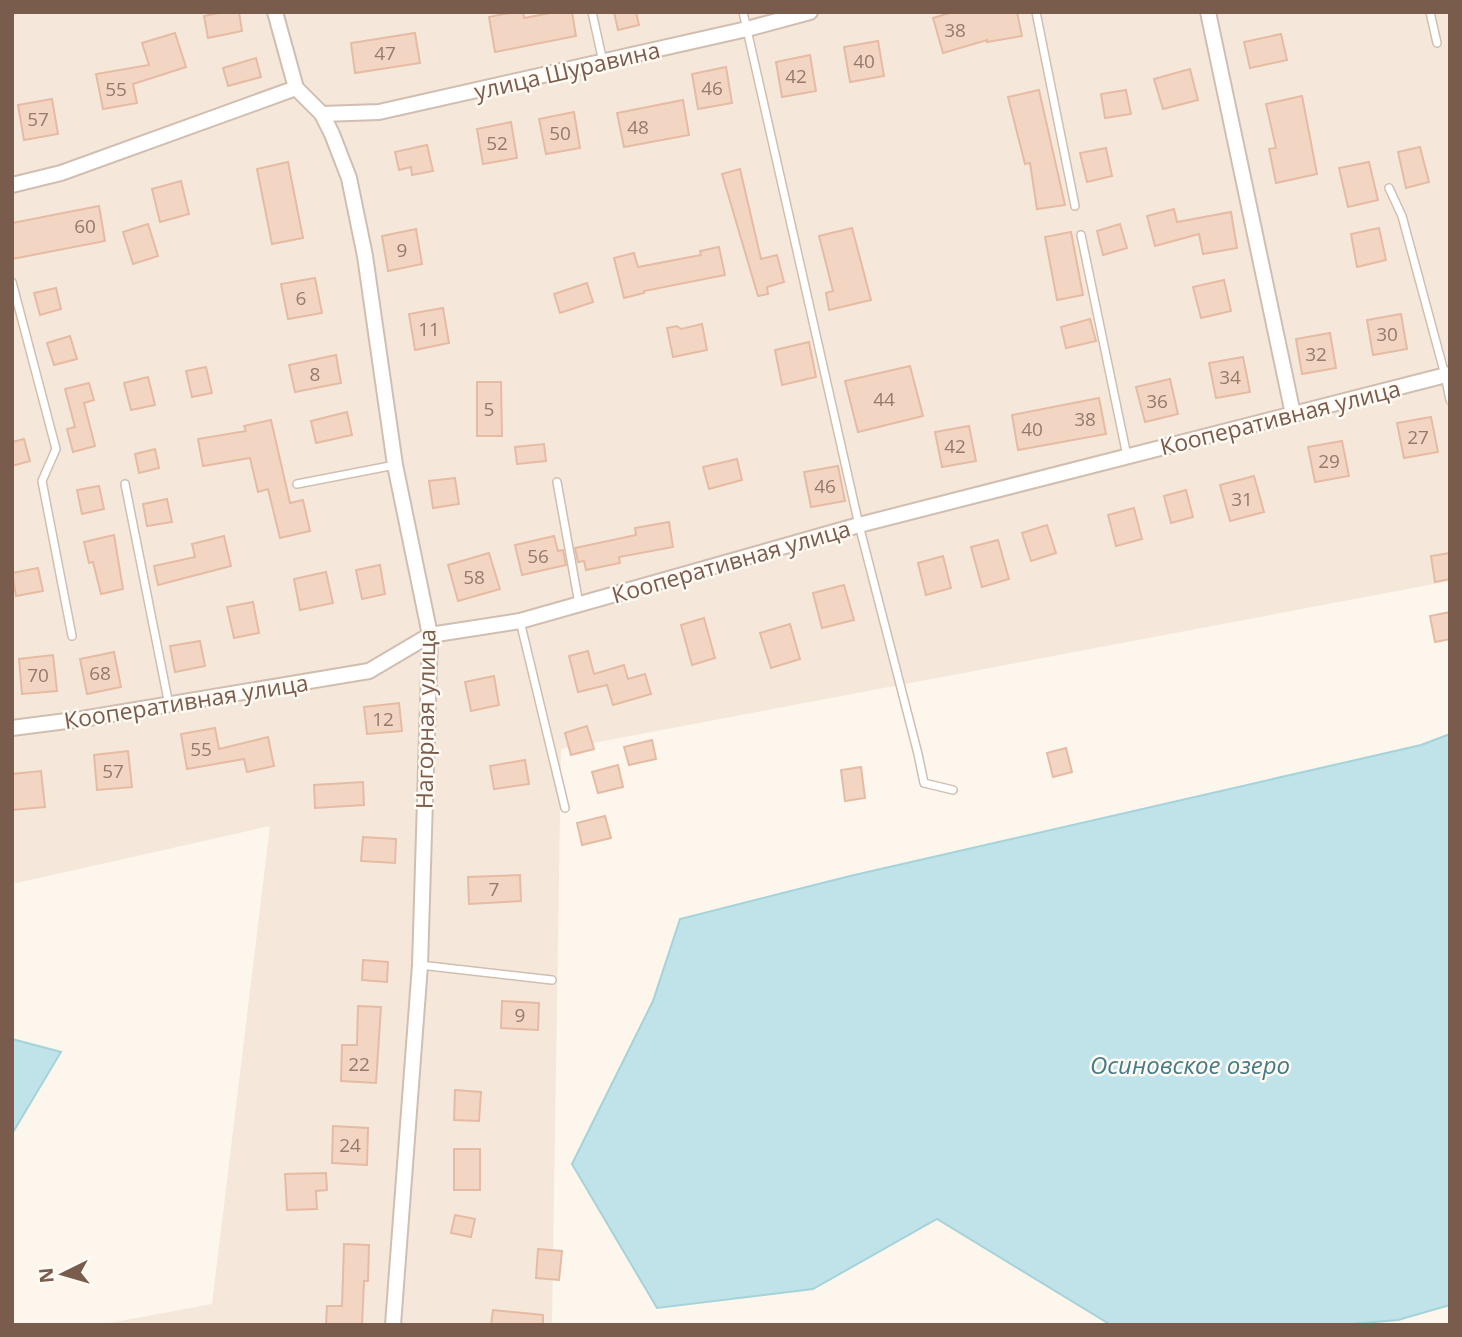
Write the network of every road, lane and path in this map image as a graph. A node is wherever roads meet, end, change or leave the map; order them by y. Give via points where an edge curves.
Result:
1 (275, 12) edge
2 (592, 12) edge
3 (743, 12) edge
4 (810, 12) edge
5 (1036, 12) edge
6 (1208, 12) edge
7 (1430, 12) edge
8 (747, 29) junction
9 (1437, 43) dead end
10 (603, 62) junction
11 (296, 88) junction
12 (322, 114) junction
13 (12, 185) edge
14 (1389, 188) dead end
15 (1075, 206) dead end
16 (1082, 235) dead end
17 (12, 282) edge
18 (1448, 375) edge
19 (1450, 400) edge
20 (1293, 414) junction
21 (1127, 456) junction
22 (395, 465) junction
23 (557, 482) dead end
24 (125, 484) dead end
25 (297, 484) dead end
26 (859, 525) junction
27 (579, 604) junction
28 (520, 621) junction
29 (430, 635) junction
30 (72, 636) dead end
31 (169, 705) junction
32 (12, 728) edge
33 (953, 790) dead end
34 (565, 808) dead end
35 (420, 965) junction
36 (552, 980) dead end
37 (393, 1325) edge

1 - 11 street, Нагорная улица
2 - 10 lane
3 - 8 lane
4 - 8 street, улица Шуравина
5 - 15 lane
6 - 20 street
7 - 9 lane
8 - 10 street, улица Шуравина
8 - 26 lane
10 - 12 street, улица Шуравина via 379,112
11 - 12 street, Нагорная улица
11 - 13 street via 61,173
12 - 22 street, Нагорная улица via 349,178
14 - 18 lane via 1402,216
16 - 21 lane
17 - 30 lane via 56,449 42,481
18 - 19 lane
18 - 20 street, Кооперативная улица
20 - 21 street, Кооперативная улица
21 - 26 street, Кооперативная улица
22 - 25 lane
22 - 29 street, Нагорная улица
23 - 27 lane
24 - 31 lane
26 - 27 street, Кооперативная улица
26 - 33 lane via 924,783
27 - 28 street, Кооперативная улица
28 - 29 street, Кооперативная улица
28 - 34 lane
29 - 31 street, Кооперативная улица via 369,671
29 - 35 street, Нагорная улица
31 - 32 street, Кооперативная улица
35 - 36 lane
35 - 37 street, Нагорная улица

